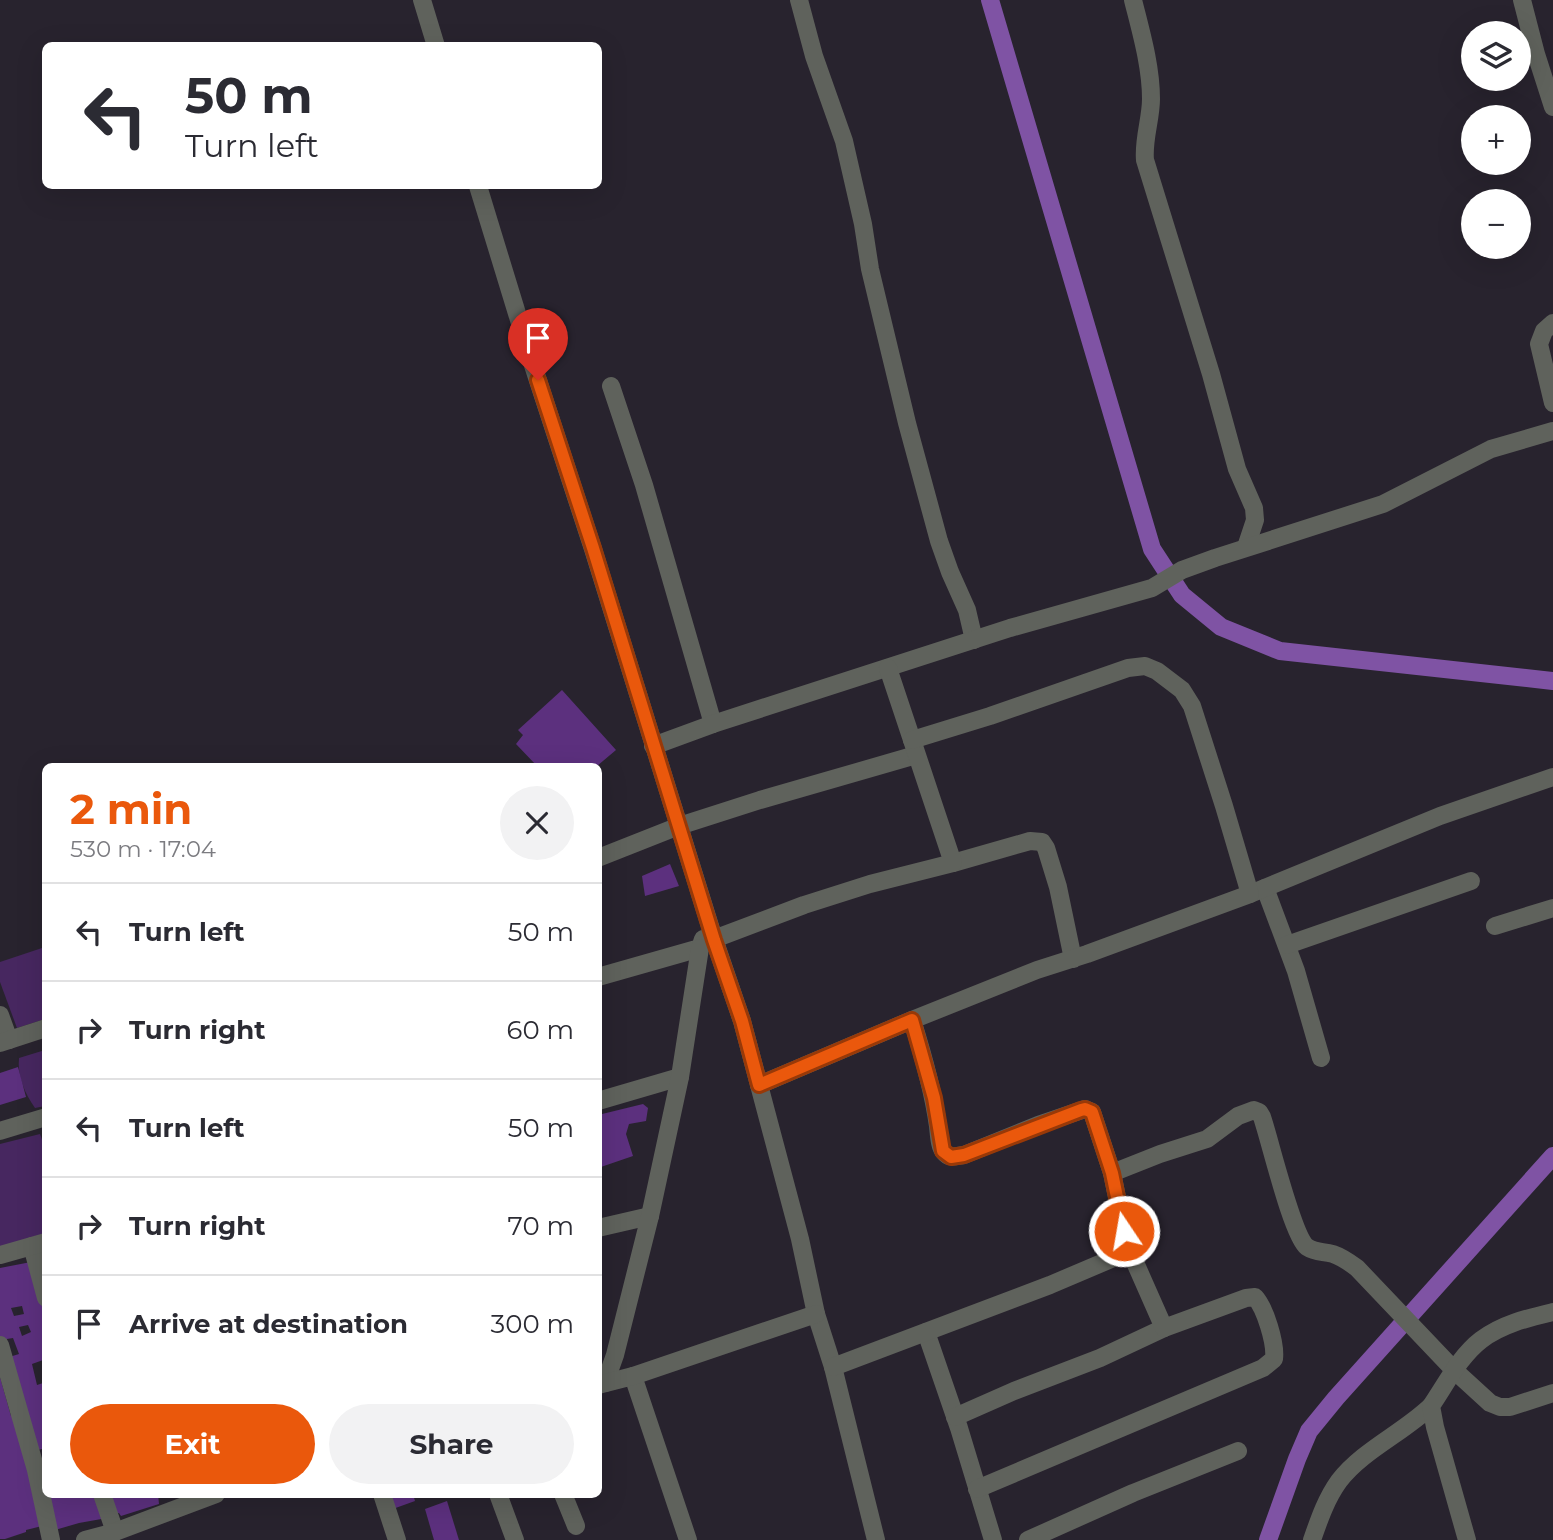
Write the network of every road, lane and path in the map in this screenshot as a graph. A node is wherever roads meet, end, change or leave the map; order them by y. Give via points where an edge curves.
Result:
1 (422, 0) edge
2 (799, 0) edge
3 (1133, 0) edge
4 (1522, 0) edge
5 (435, 42) edge
6 (1553, 107) edge
7 (479, 189) edge
8 (1553, 323) edge
9 (611, 386) dead end
10 (1553, 403) edge
11 (1553, 431) edge
12 (1246, 547) junction
13 (974, 640) junction
14 (888, 668) junction
15 (713, 724) junction
16 (653, 746) junction
17 (914, 748) junction
18 (1553, 777) edge
19 (679, 826) junction
20 (602, 856) edge
21 (953, 863) junction
22 (1471, 881) dead end
23 (1258, 891) junction
24 (1553, 908) edge
25 (1495, 926) dead end
26 (708, 938) junction
27 (1287, 945) junction
28 (1073, 959) junction
29 (602, 976) edge
30 (0, 1015) edge
31 (912, 1020) junction
32 (42, 1029) edge
33 (5, 1042) edge
34 (1321, 1058) dead end
35 (680, 1077) junction
36 (759, 1085) junction
37 (602, 1100) edge
38 (42, 1118) edge
39 (0, 1131) edge
40 (1112, 1173) junction
41 (650, 1216) junction
42 (602, 1227) edge
43 (39, 1244) edge
44 (1130, 1251) junction
45 (0, 1255) edge
46 (42, 1267) edge
47 (1553, 1312) edge
48 (816, 1314) junction
49 (1164, 1328) junction
50 (926, 1332) junction
51 (0, 1345) edge
52 (607, 1357) edge
53 (832, 1367) junction
54 (1455, 1371) junction
55 (633, 1376) junction
56 (602, 1384) edge
57 (1553, 1393) edge
58 (1431, 1406) junction
59 (955, 1417) junction
60 (1238, 1451) dead end
61 (977, 1489) junction
62 (103, 1498) edge
63 (207, 1498) edge
64 (383, 1498) edge
65 (499, 1498) edge
66 (565, 1498) edge
67 (576, 1526) dead end
68 (115, 1532) junction
69 (51, 1540) edge
70 (85, 1540) edge
71 (397, 1540) edge
72 (515, 1540) edge
73 (688, 1540) edge
74 (876, 1540) edge
75 (993, 1540) edge
76 (1028, 1540) edge
77 (1312, 1540) edge
78 (1467, 1540) edge

1 - 5 street
2 - 13 street via 844,141 884,329 925,489
3 - 12 street via 1149,73 1146,160 1237,469 1254,508
4 - 6 street
7 - 16 street
8 - 10 street via 1539,344
9 - 15 street
11 - 12 street via 1490,449 1383,504
12 - 13 street via 1182,570 1152,588
13 - 14 street
14 - 15 street
14 - 17 street
15 - 16 street
16 - 19 street
17 - 19 street
17 - 21 street
17 - 23 street via 990,716 1145,666 1182,690 1192,706
18 - 23 street via 1440,816
19 - 20 street
19 - 26 street
21 - 26 street via 870,884
21 - 28 street via 1030,841 1042,842 1058,887
22 - 27 street
23 - 27 street
23 - 28 street
24 - 25 street
26 - 29 street
26 - 35 street
26 - 36 street via 742,1021
27 - 34 street
28 - 31 street
30 - 33 street
31 - 36 street
31 - 40 street via 947,1155 964,1155 1085,1109 1092,1112
32 - 33 street
35 - 37 street
35 - 41 street
36 - 48 street
38 - 39 street
40 - 44 street
40 - 54 street via 1207,1139 1248,1111 1259,1112 1302,1242 1357,1268
41 - 42 street
41 - 52 street
43 - 45 street
43 - 46 street
44 - 49 street
44 - 50 street
47 - 54 street via 1504,1326 1482,1339
48 - 53 street
48 - 55 street
49 - 59 street
49 - 61 street via 1255,1297 1261,1304 1274,1359 1264,1368
50 - 53 street
50 - 59 street
51 - 69 street
52 - 56 street
53 - 74 street
54 - 57 street via 1500,1407
54 - 58 street
55 - 56 street
55 - 73 street
58 - 77 street via 1344,1476
58 - 78 street
59 - 61 street
60 - 76 street
61 - 75 street
62 - 68 street
63 - 68 street
64 - 71 street
65 - 72 street
66 - 67 street
68 - 70 street

